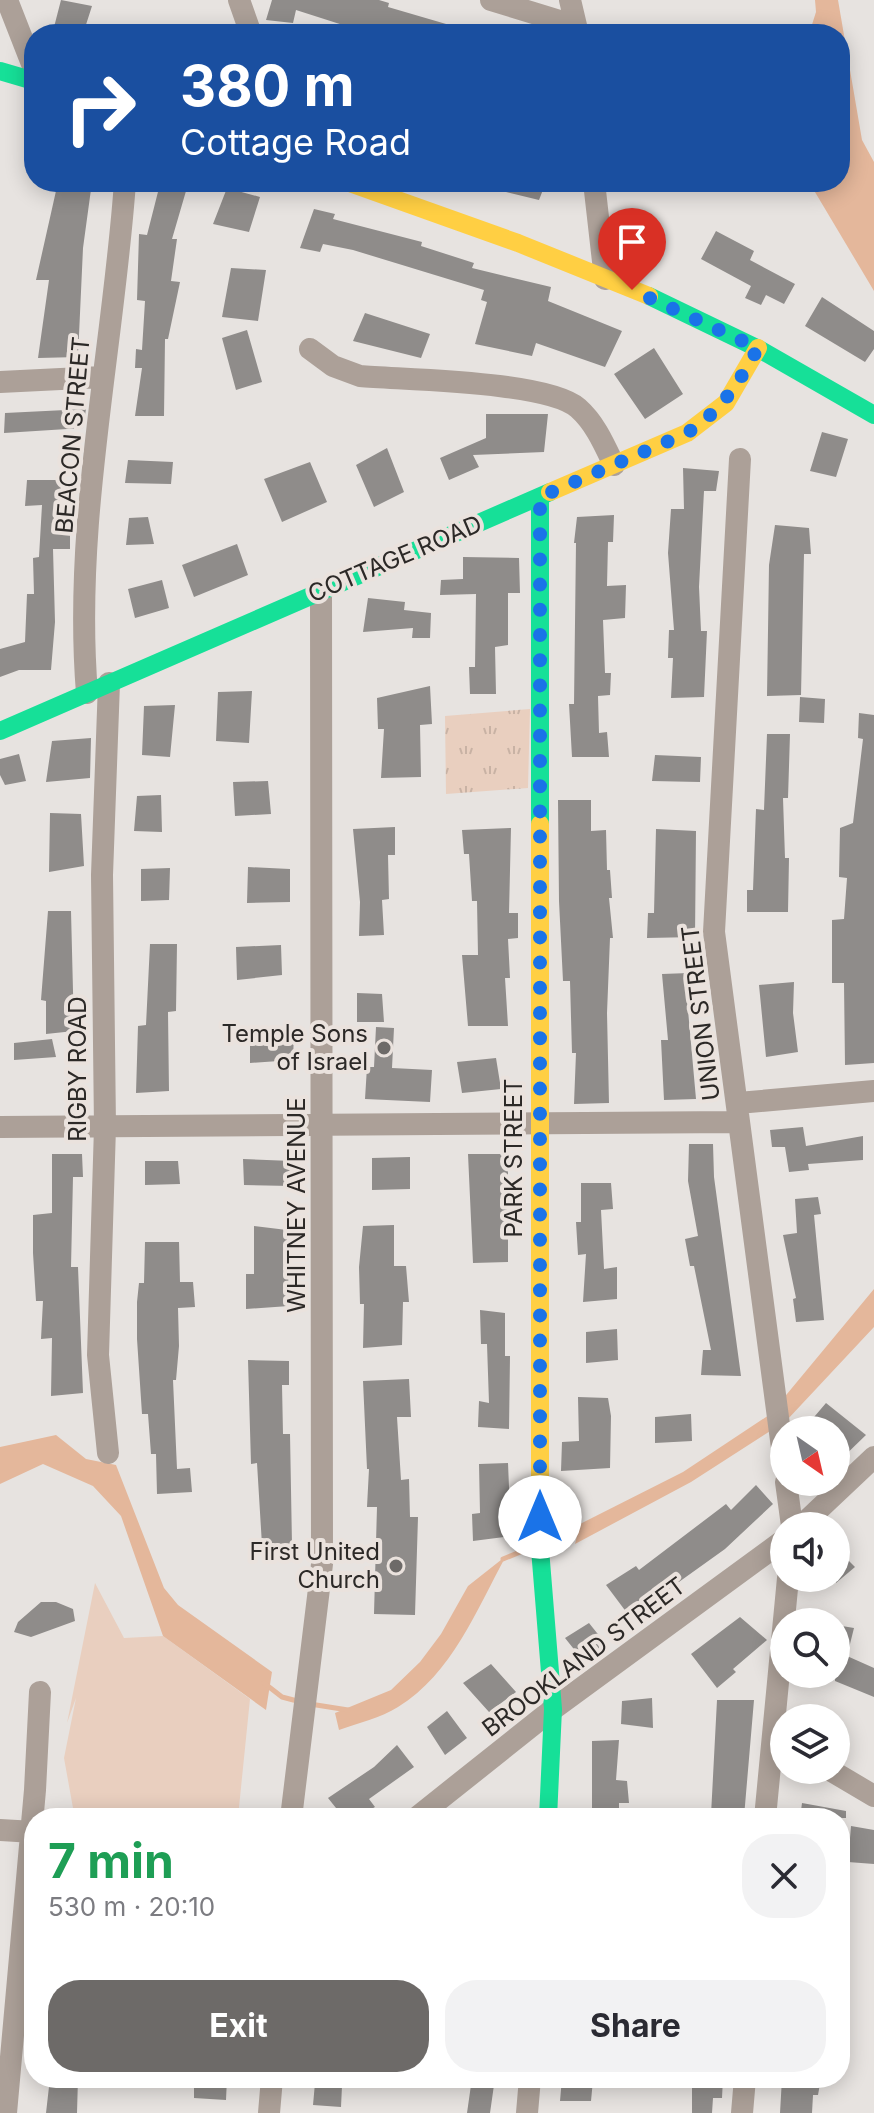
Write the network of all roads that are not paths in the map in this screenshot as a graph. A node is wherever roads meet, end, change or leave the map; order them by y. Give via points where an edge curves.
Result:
1 (7, 0) edge
2 (239, 0) edge
3 (491, 0) edge
4 (570, 0) edge
5 (247, 24) edge
6 (560, 24) edge
7 (576, 24) edge
8 (24, 43) edge
9 (0, 71) edge
10 (24, 78) edge
11 (124, 192) edge
12 (374, 192) edge
13 (595, 192) edge
14 (605, 279) junction
15 (758, 348) junction
16 (310, 349) dead end
17 (101, 377) junction
18 (0, 382) edge
19 (874, 415) edge
20 (740, 459) dead end
21 (614, 465) junction
22 (540, 497) junction
23 (321, 591) junction
24 (109, 683) junction
25 (87, 693) junction
26 (0, 731) edge
27 (874, 1091) edge
28 (738, 1113) junction
29 (540, 1124) junction
30 (324, 1125) junction
31 (0, 1127) edge
32 (105, 1127) junction
33 (778, 1416) edge
34 (108, 1453) dead end
35 (874, 1457) edge
36 (816, 1512) edge
37 (770, 1550) edge
38 (787, 1592) edge
39 (40, 1692) dead end
40 (779, 1704) edge
41 (553, 1709) junction
42 (850, 1780) edge
43 (770, 1784) edge
44 (873, 1791) edge
45 (34, 1808) edge
46 (292, 1808) edge
47 (429, 1808) edge
48 (548, 1808) edge
49 (767, 1808) edge
50 (0, 1830) edge
51 (24, 1831) edge
52 (24, 1926) edge
53 (271, 2088) edge
54 (529, 2088) edge
55 (744, 2088) edge
56 (6, 2113) edge
57 (269, 2113) edge
58 (527, 2113) edge
59 (742, 2113) edge

1 - 8 street
2 - 5 street
3 - 6 street
4 - 7 street
9 - 10 main road
11 - 17 street, BEACON STREET via 119,268
12 - 14 main road
13 - 14 street
14 - 15 main road
15 - 19 main road
15 - 21 main road, COTTAGE ROAD via 732,394 707,420
16 - 21 street via 333,366 360,376 562,398 590,421
17 - 18 street
17 - 25 street, BEACON STREET via 82,634
20 - 28 street, UNION STREET via 714,919
21 - 22 main road, COTTAGE ROAD
22 - 23 main road, COTTAGE ROAD
22 - 29 main road, PARK STREET
23 - 24 main road, COTTAGE ROAD
23 - 30 street, WHITNEY AVENUE
24 - 25 main road, COTTAGE ROAD
24 - 32 street, RIGBY ROAD via 102,875
25 - 26 main road, COTTAGE ROAD
27 - 28 street
28 - 29 street
28 - 33 street, UNION STREET
29 - 30 street
29 - 41 main road, PARK STREET via 540,1549
30 - 32 street
30 - 46 street, WHITNEY AVENUE via 322,1564
31 - 32 street
32 - 34 street, RIGBY ROAD via 98,1355
35 - 36 street
37 - 41 street, BROOKLAND STREET
38 - 40 street
39 - 45 street
41 - 47 street, BROOKLAND STREET
41 - 48 main road, PARK STREET
42 - 44 street
43 - 49 street
50 - 51 street
52 - 56 street
53 - 57 street
54 - 58 street
55 - 59 street

